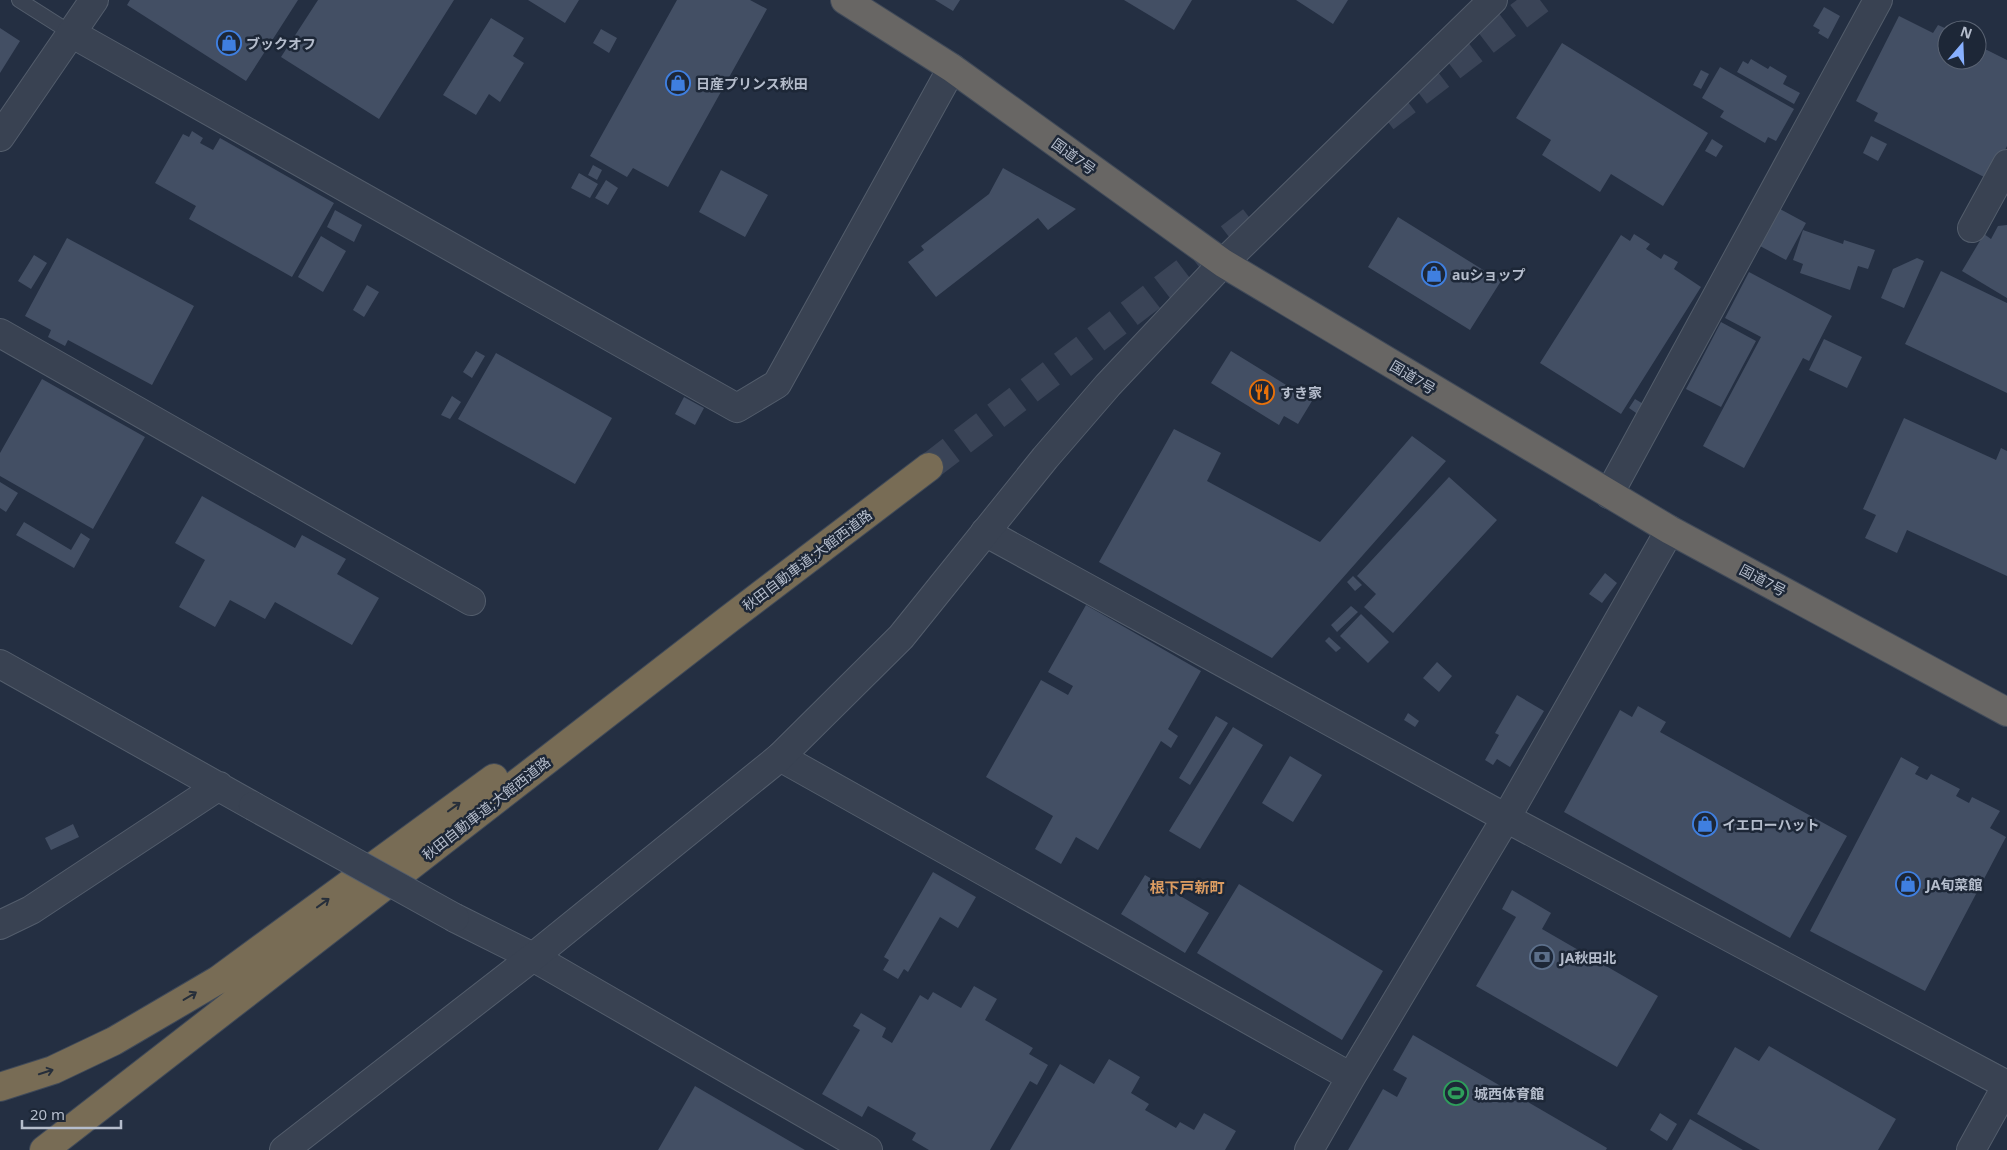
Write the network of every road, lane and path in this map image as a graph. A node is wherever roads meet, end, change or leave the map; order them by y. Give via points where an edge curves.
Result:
1 (19, 0) edge
2 (94, 0) edge
3 (845, 0) edge
4 (1491, 0) edge
5 (1878, 0) edge
6 (71, 34) junction
7 (952, 68) junction
8 (0, 137) edge
9 (2007, 164) edge
10 (1972, 228) dead end
11 (1223, 264) junction
12 (0, 333) edge
13 (929, 467) tunnel mouth
14 (1609, 494) junction
15 (1670, 530) junction
16 (985, 532) junction
17 (471, 601) dead end
18 (729, 619) junction
19 (0, 664) edge
20 (2007, 712) edge
21 (780, 757) junction
22 (218, 786) junction
23 (1506, 818) junction
24 (0, 925) edge
25 (533, 957) junction
26 (1351, 1077) junction
27 (2007, 1085) edge
28 (0, 1087) edge
29 (46, 1148) edge
30 (284, 1150) edge
31 (868, 1150) edge
32 (1309, 1150) edge
33 (1971, 1150) edge

1 - 6 lane
2 - 6 street
3 - 7 highway, 国道7号
4 - 11 street
5 - 14 street
6 - 7 street via 737,408 777,384
6 - 8 street
7 - 11 highway, 国道7号
9 - 10 street
11 - 14 highway, 国道7号
11 - 16 street via 1108,385
12 - 17 street
13 - 18 highway, 秋田自動車道;大館西道路
14 - 15 highway, 国道7号
15 - 20 highway, 国道7号
15 - 23 street
16 - 21 street via 901,637
16 - 23 street
28 -> 18 highway via 53,1070 114,1041 218,980 614,691
18 - 29 highway, 秋田自動車道;大館西道路
19 - 22 street
21 - 25 street
21 - 26 street
22 - 24 street via 31,910
22 - 25 street, bridge via 455,918
23 - 26 street
23 - 27 street
25 - 30 street
25 - 31 street
26 - 32 street
27 - 33 street

